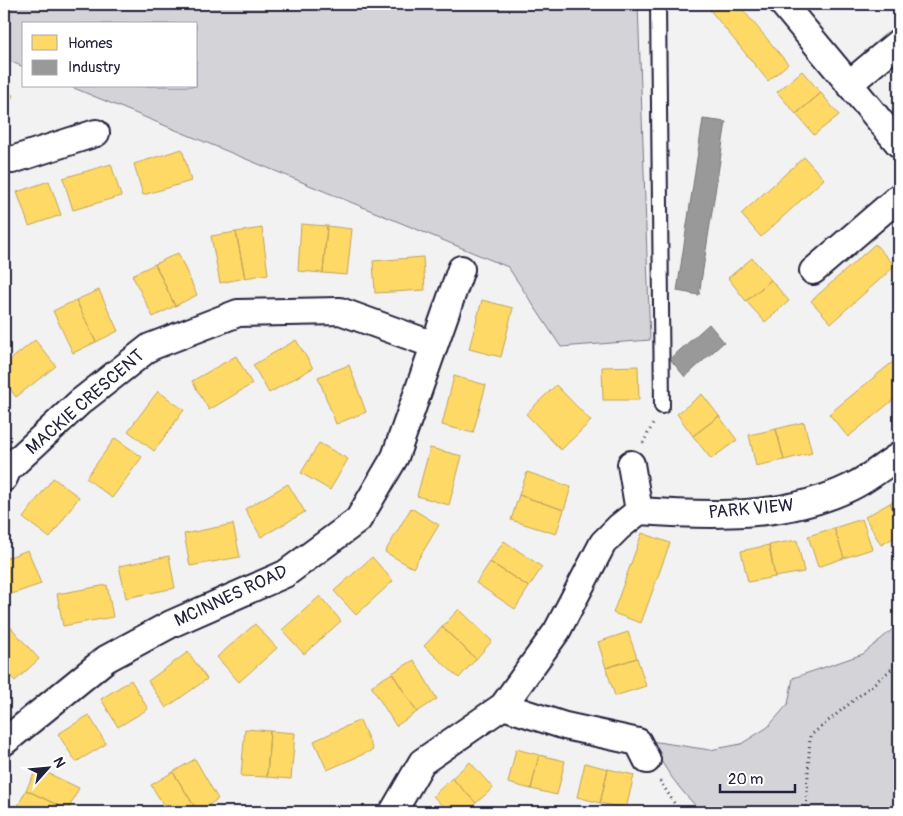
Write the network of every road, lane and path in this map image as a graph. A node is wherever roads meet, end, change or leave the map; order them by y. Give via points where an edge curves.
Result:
1 (658, 4) edge
2 (783, 4) edge
3 (899, 42) edge
4 (850, 84) junction
5 (96, 133) dead end
6 (899, 144) edge
7 (4, 159) edge
8 (899, 197) edge
9 (461, 269) dead end
10 (813, 271) dead end
11 (434, 345) junction
12 (662, 406) joint
13 (899, 456) edge
14 (630, 464) joint
15 (5, 471) edge
16 (640, 511) junction
17 (899, 664) edge
18 (503, 706) junction
19 (4, 742) edge
20 (647, 760) joint
21 (392, 812) edge
22 (680, 812) edge
23 (806, 812) edge

1 - 12 lane
2 - 4 street
3 - 4 street
4 - 6 street
5 - 7 street via 12,160
8 - 10 street
9 - 11 street, MCINNES ROAD
11 - 15 street, MACKIE CRESCENT via 340,311 238,313 150,347 80,402
11 - 19 street, MCINNES ROAD via 395,457 358,520 285,574 171,624 106,659
12 - 14 path
13 - 16 street, PARK VIEW via 851,487 808,503 758,512 684,514
14 - 16 street
16 - 18 street via 603,543 557,631
17 - 23 path via 810,736
18 - 20 street via 565,726 638,742
18 - 21 street via 422,762
20 - 22 path

